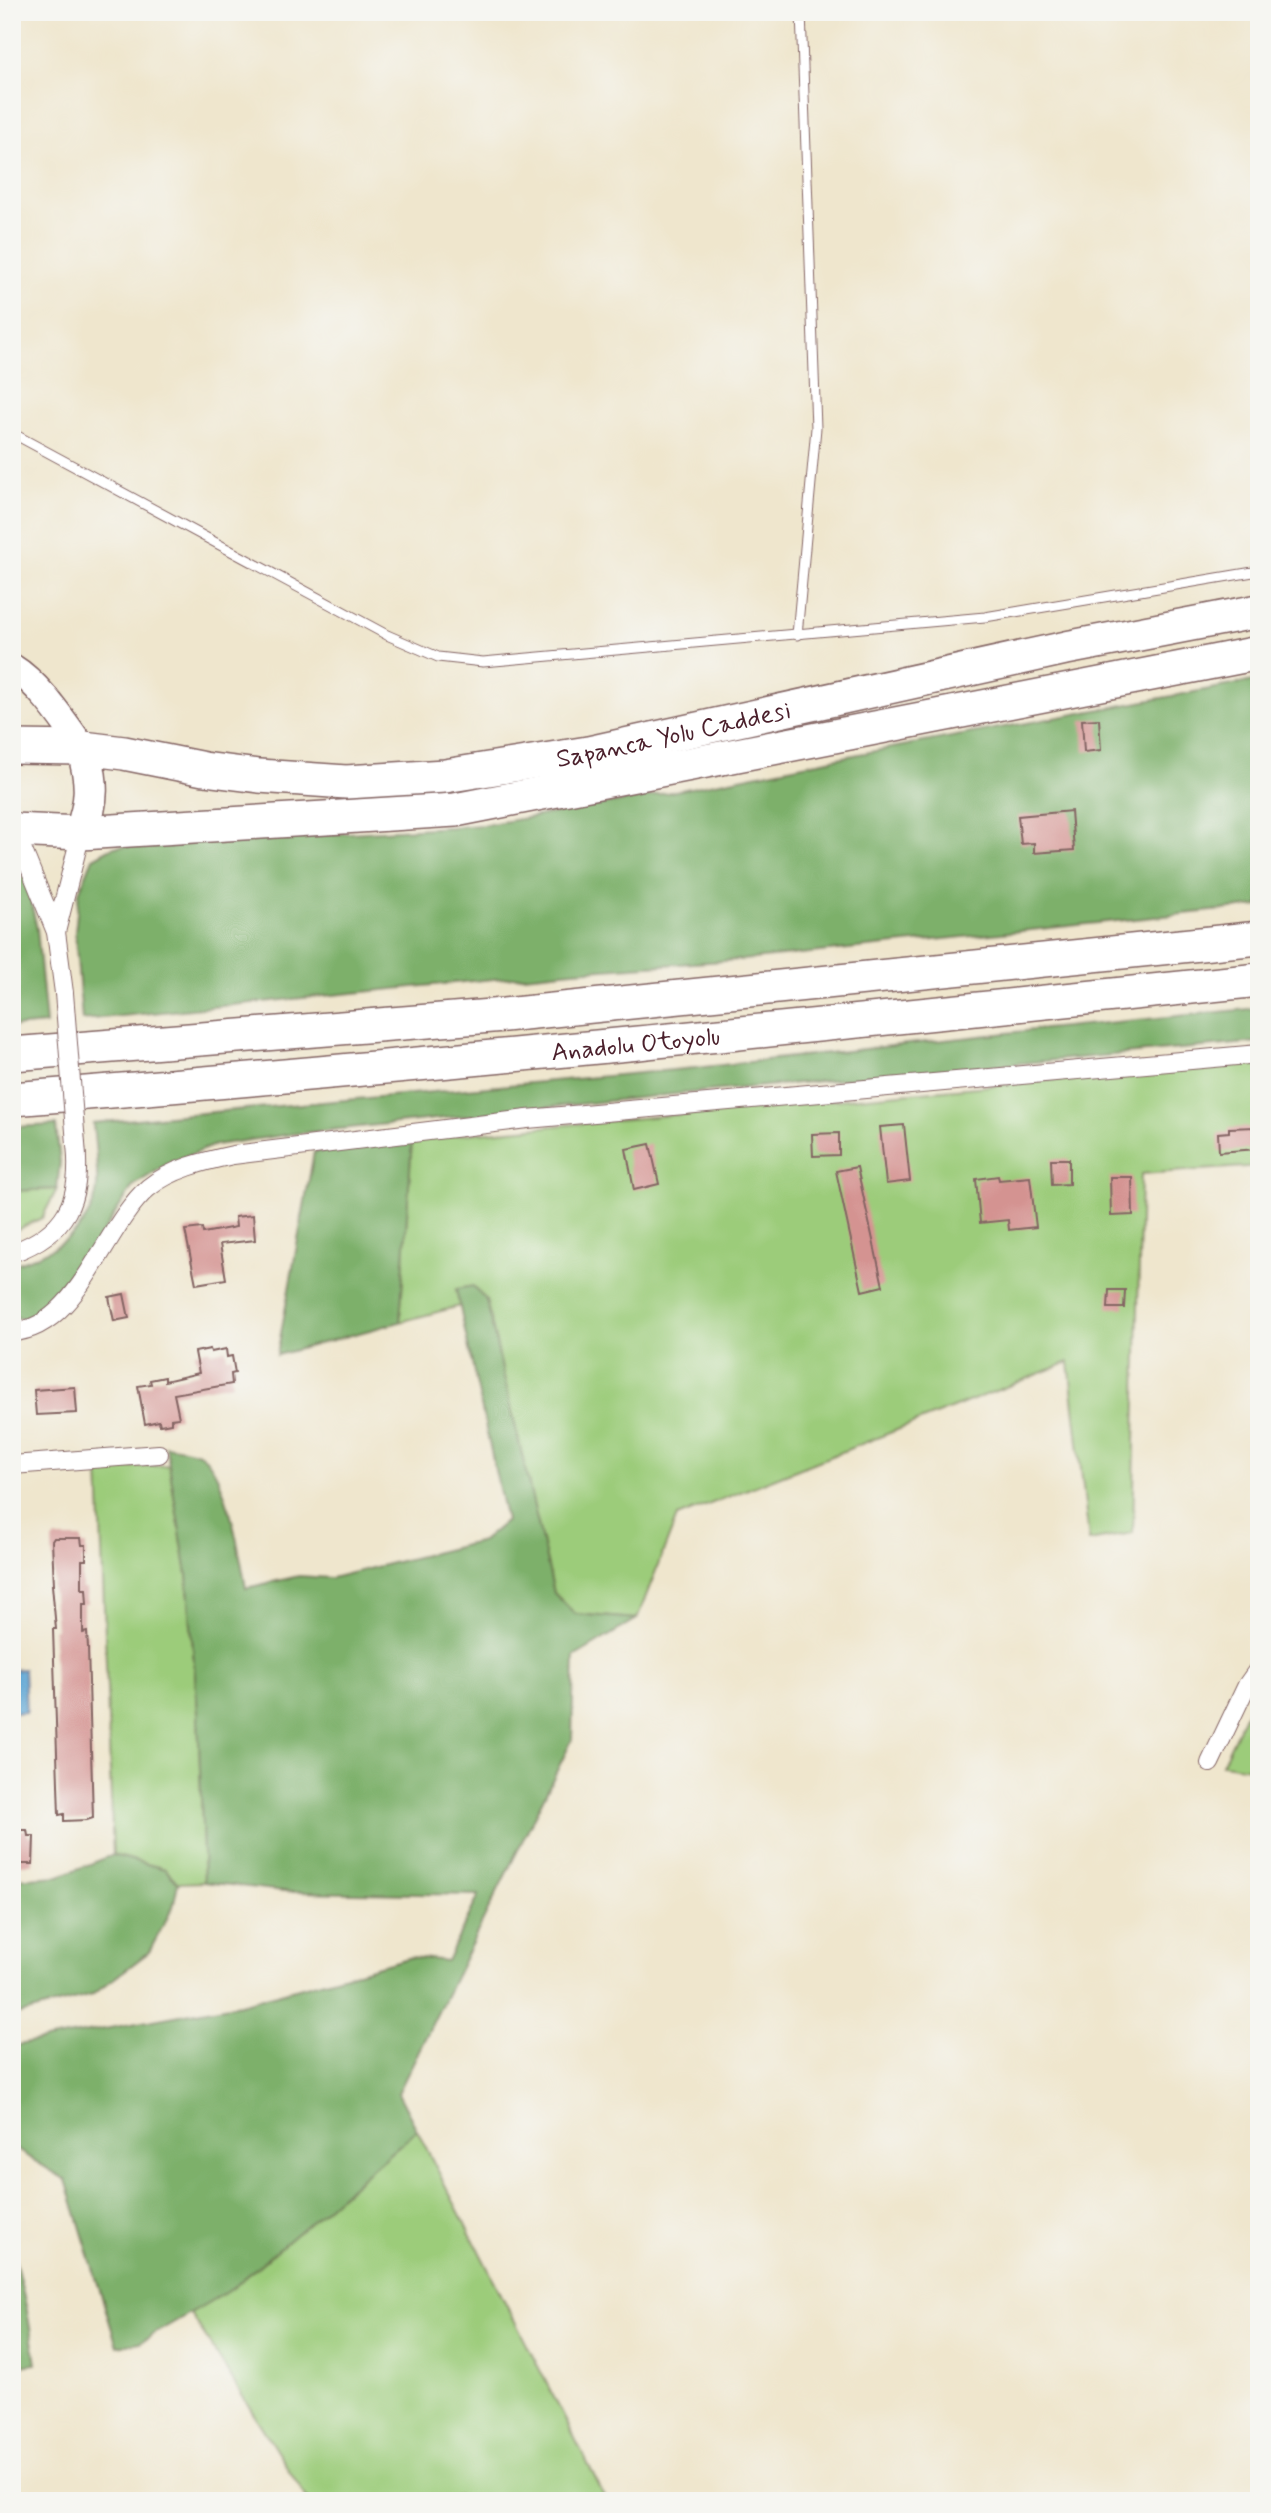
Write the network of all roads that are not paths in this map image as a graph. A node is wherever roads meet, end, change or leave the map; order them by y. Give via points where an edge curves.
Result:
1 (801, 12) edge
2 (12, 432) edge
3 (1259, 571) edge
4 (1259, 611) edge
5 (797, 635) junction
6 (1259, 653) edge
7 (12, 667) edge
8 (12, 747) edge
9 (83, 748) junction
10 (13, 828) edge
11 (81, 832) junction
12 (56, 932) junction
13 (1259, 938) edge
14 (1259, 980) edge
15 (12, 1054) edge
16 (1259, 1054) edge
17 (12, 1100) edge
18 (12, 1253) edge
19 (12, 1332) edge
20 (159, 1454) dead end
21 (12, 1465) edge
22 (1259, 1668) edge
23 (1210, 1763) dead end

1 - 5 lane via 816,428
2 - 5 lane via 387,635 439,657 483,662
3 - 5 lane via 985,617
4 - 9 highway, Sapanca Yolu Caddesi via 1066,648 588,753 445,776 346,782 259,776
6 - 11 highway, Sapanca Yolu Caddesi via 455,810
7 - 9 street
8 - 9 highway, Sapanca Yolu Caddesi
9 - 11 highway via 92,786
10 - 11 highway, Sapanca Yolu Caddesi
10 - 12 street
11 - 12 street
12 - 18 street, bridge via 78,1177 61,1221 38,1242
13 - 15 highway, Anadolu Otoyolu via 505,1015
14 - 17 highway, Anadolu Otoyolu
16 - 19 street via 527,1119 233,1155 177,1172 149,1187 127,1212 67,1304 41,1325
20 - 21 street
22 - 23 street

